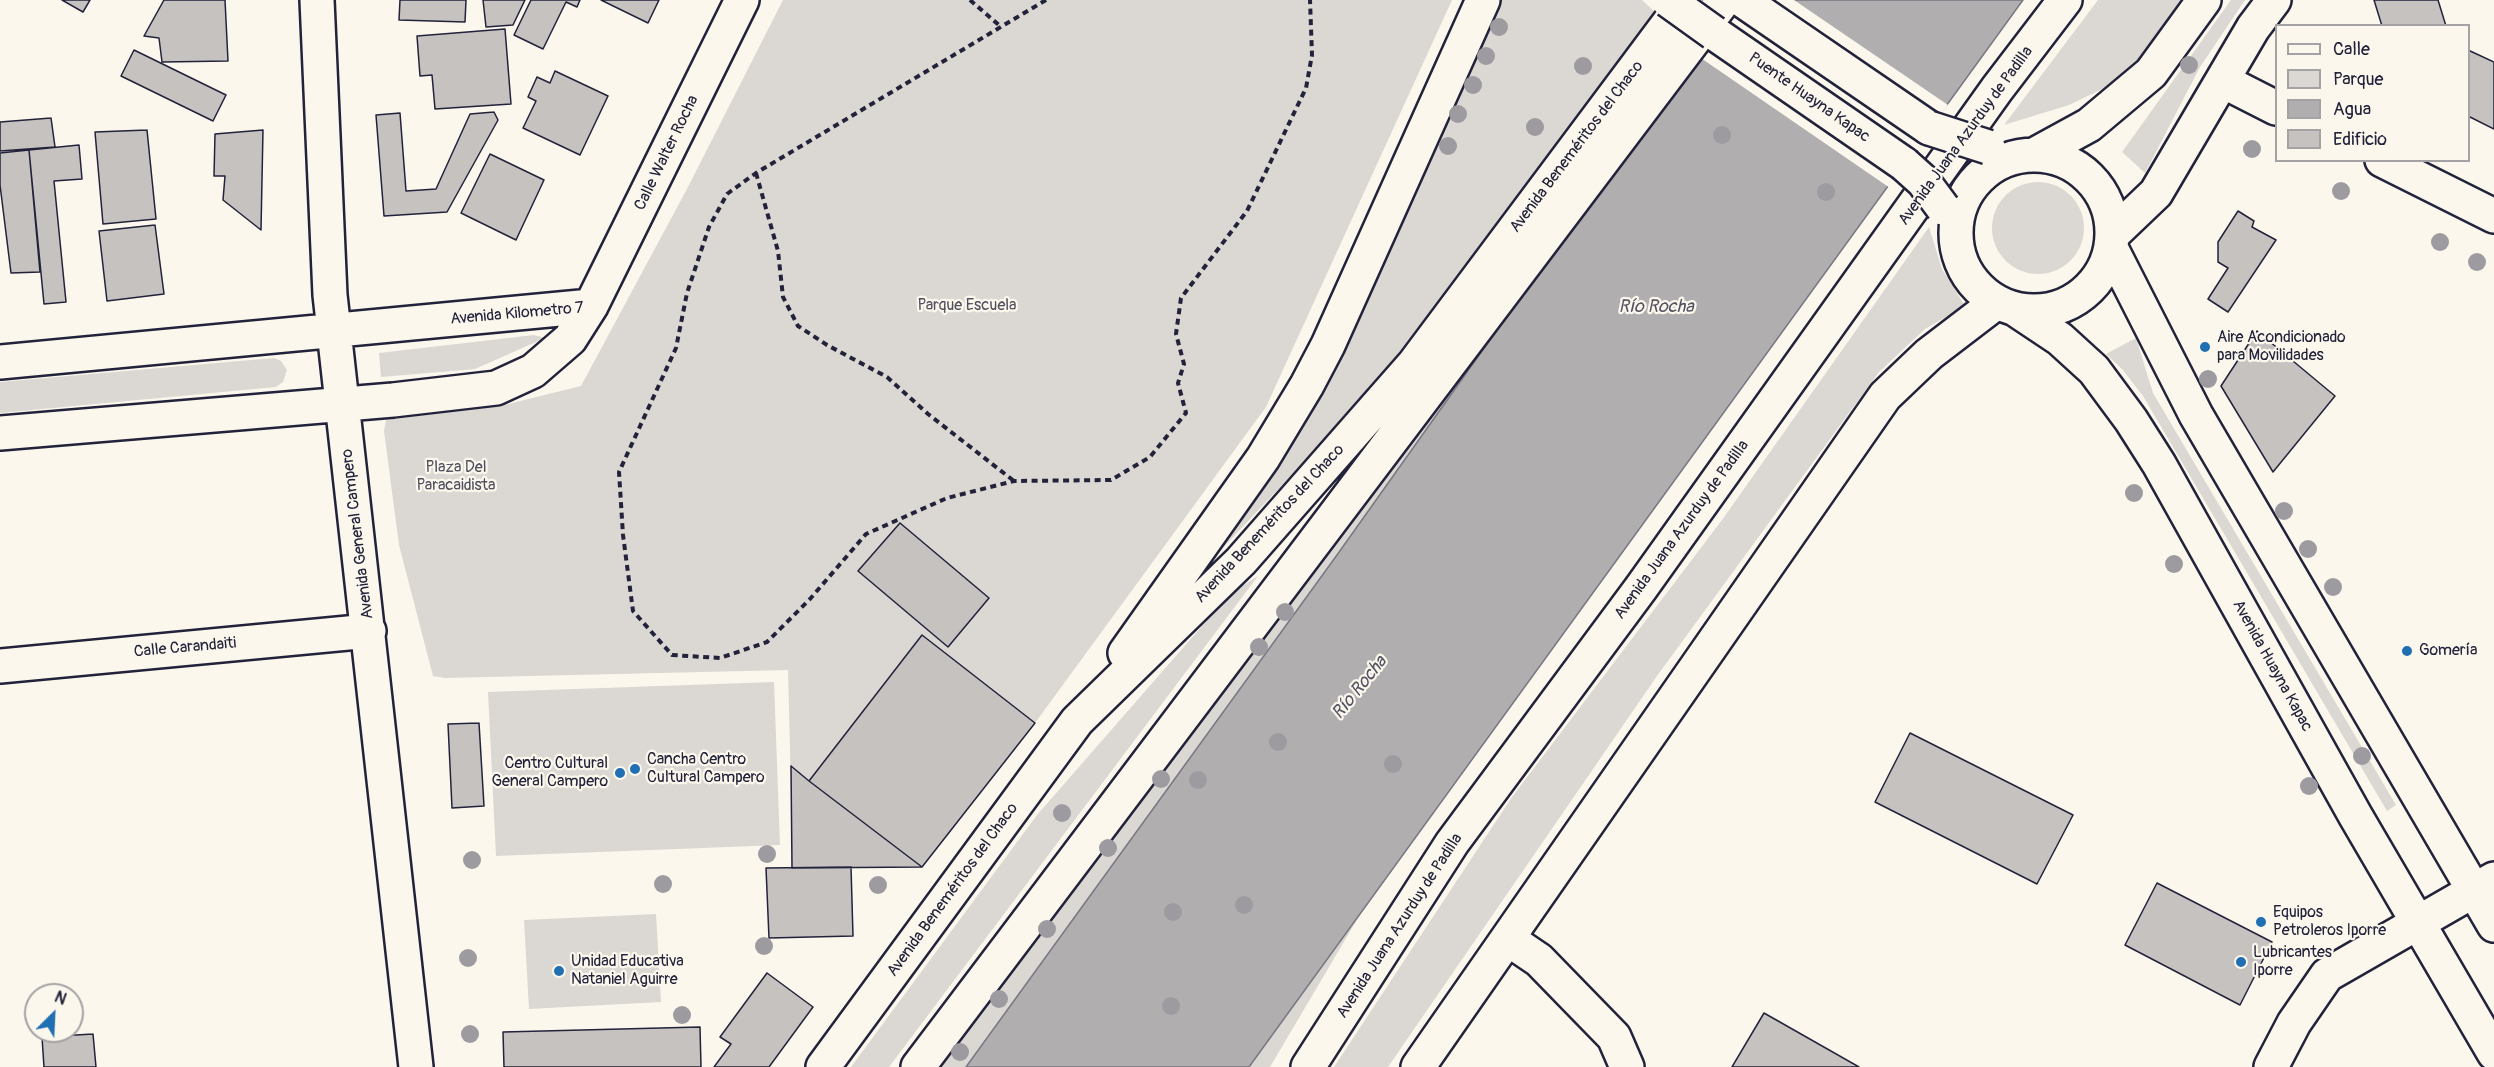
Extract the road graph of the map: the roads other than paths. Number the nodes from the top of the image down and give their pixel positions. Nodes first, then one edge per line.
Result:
1 (317, 0) edge
2 (742, 0) edge
3 (1483, 0) edge
4 (1668, 0) edge
5 (1686, 0) edge
6 (1724, 0) edge
7 (1742, 0) edge
8 (2065, 0) edge
9 (2204, 0) edge
10 (2274, 0) edge
11 (2223, 81) junction
12 (2275, 107) edge
13 (2029, 154) junction
14 (2386, 162) edge
15 (2494, 216) edge
16 (2112, 241) junction
17 (1956, 247) junction
18 (591, 306) junction
19 (2006, 306) junction
20 (333, 331) junction
21 (0, 362) edge
22 (342, 404) junction
23 (0, 433) edge
24 (369, 631) junction
25 (0, 666) edge
26 (1077, 721) junction
27 (2484, 885) edge
28 (2419, 924) junction
29 (2494, 925) edge
30 (1508, 939) junction
31 (2494, 1053) edge
32 (416, 1067) edge
33 (823, 1067) edge
34 (918, 1067) edge
35 (1308, 1067) edge
36 (1418, 1067) edge
37 (1627, 1067) edge
38 (2271, 1067) edge

1 - 20 main road, Avenida General Campero
2 - 18 main road, Calle Walter Rocha
3 - 26 main road
4 - 17 main road, Puente Huayna Kapac, bridge
5 - 26 main road, Avenida Beneméritos del Chaco
6 - 34 main road, Avenida Beneméritos del Chaco
7 - 13 main road, bridge
8 - 35 main road, Avenida Juana Azurduy de Padilla
9 - 13 main road
10 - 11 main road
11 - 12 main road
11 - 16 main road
13 - 16 main road
13 - 17 main road
14 - 15 main road
16 - 19 main road
16 - 27 main road
17 - 19 main road
18 - 20 main road, Avenida Kilometro 7
18 - 22 main road, Avenida Kilometro 7
19 - 28 main road, Avenida Huayna Kapac
19 - 30 main road
20 - 21 main road, Avenida Kilometro 7
20 - 22 main road, Avenida General Campero
22 - 23 main road, Avenida Kilometro 7
22 - 24 main road, Avenida General Campero
24 - 25 main road, Calle Carandaiti
24 - 32 main road, Avenida General Campero
26 - 33 main road, Avenida Beneméritos del Chaco
27 - 28 main road
27 - 29 main road
28 - 31 main road, Avenida Huayna Kapac
28 - 38 main road
30 - 36 main road
30 - 37 main road

